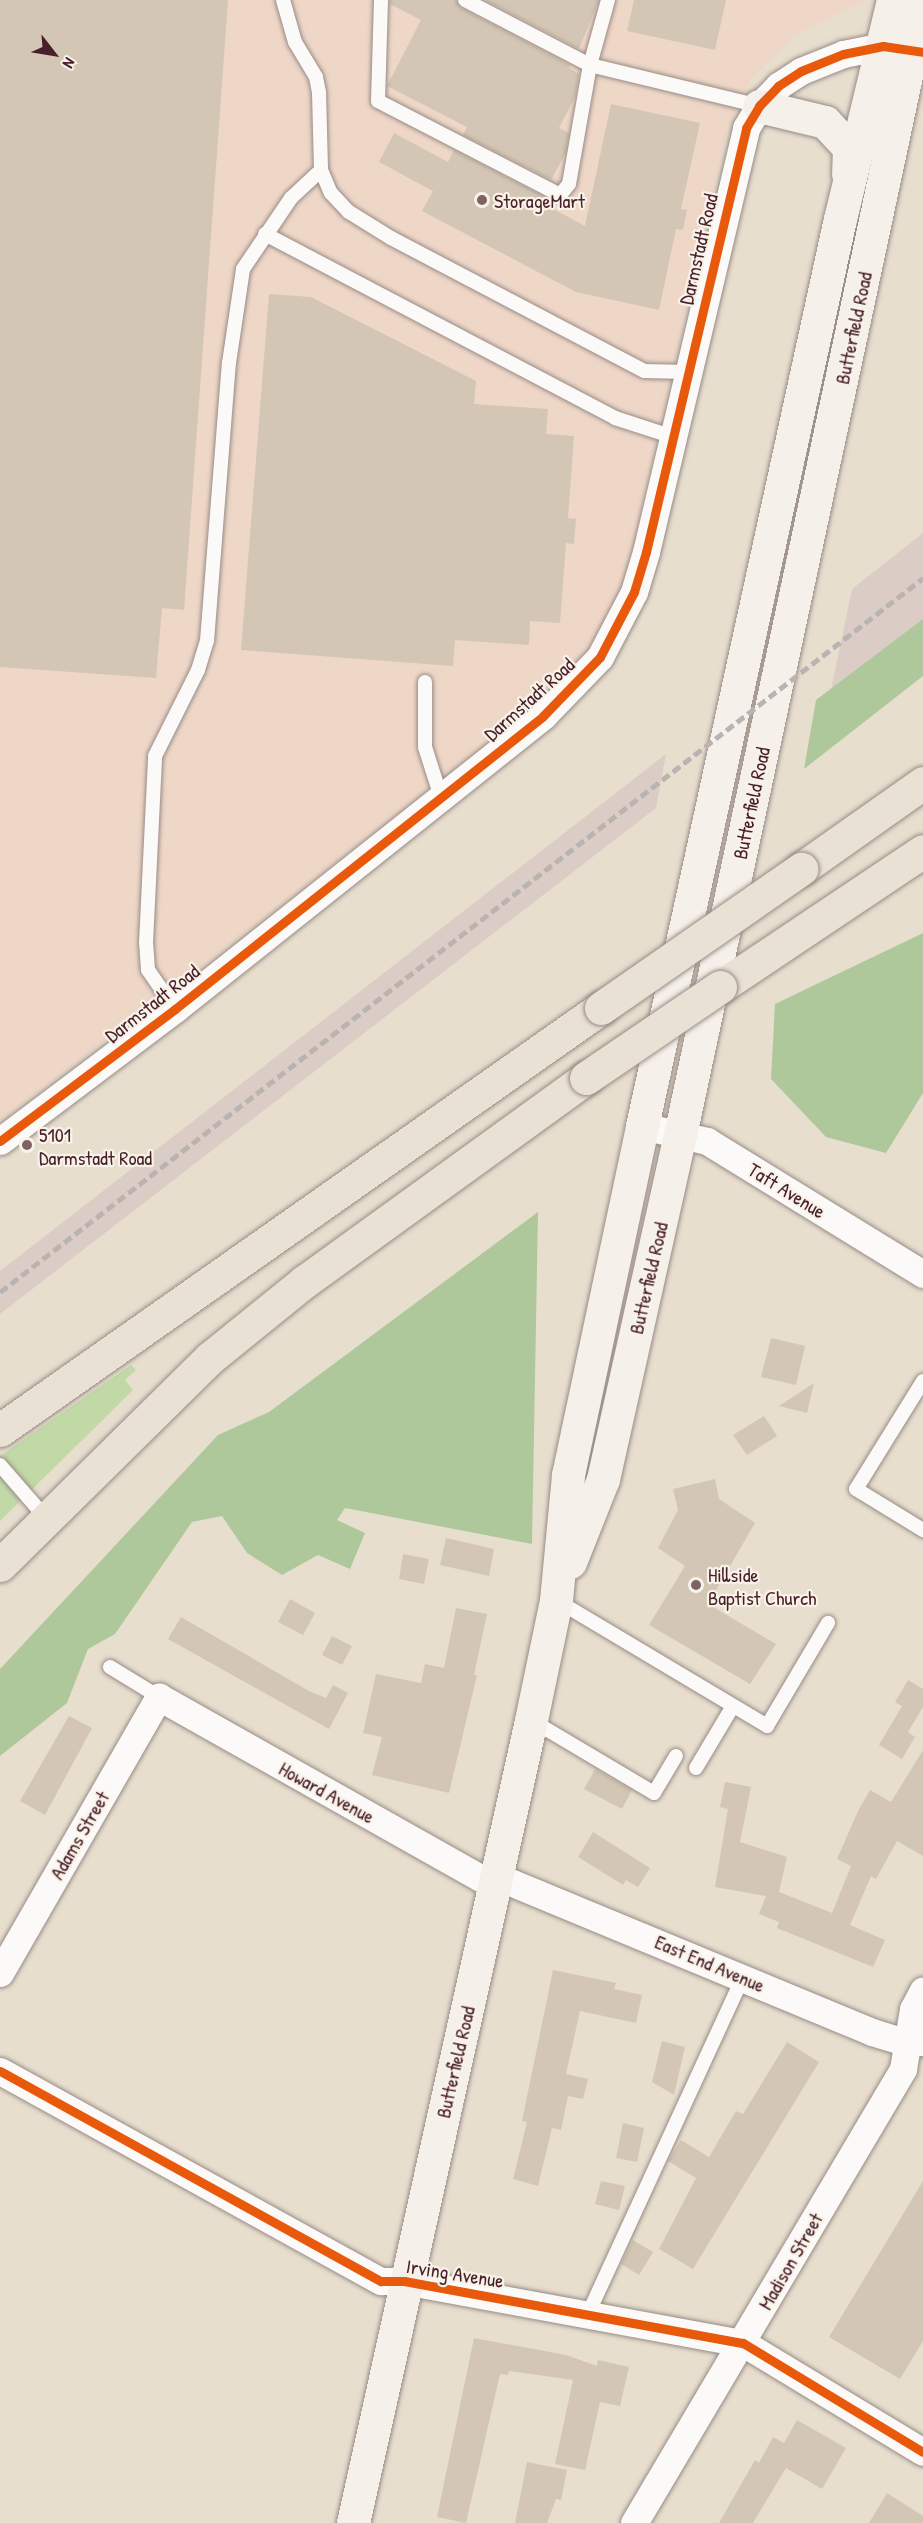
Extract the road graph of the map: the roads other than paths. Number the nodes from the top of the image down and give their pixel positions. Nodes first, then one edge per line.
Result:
1 (283, 0) edge
2 (381, 0) edge
3 (465, 0) edge
4 (608, 0) edge
5 (893, 0) edge
6 (922, 0) edge
7 (906, 49) edge
8 (590, 65) junction
9 (759, 106) junction
10 (321, 170) junction
11 (848, 185) junction
12 (265, 234) junction
13 (688, 372) junction
14 (673, 437) junction
15 (425, 682) dead end
16 (923, 783) edge
17 (441, 797) junction
18 (923, 851) edge
19 (175, 1009) junction
20 (642, 1126) junction
21 (680, 1135) junction
22 (0, 1141) edge
23 (923, 1274) edge
24 (923, 1381) edge
25 (0, 1430) edge
26 (0, 1465) edge
27 (45, 1517) junction
28 (923, 1530) edge
29 (0, 1564) edge
30 (556, 1600) junction
31 (828, 1623) dead end
32 (110, 1667) dead end
33 (159, 1697) junction
34 (733, 1706) junction
35 (531, 1720) junction
36 (676, 1756) dead end
37 (696, 1768) dead end
38 (497, 1882) junction
39 (0, 1973) edge
40 (743, 1977) junction
41 (923, 1990) edge
42 (915, 2042) edge
43 (0, 2071) edge
44 (404, 2281) junction
45 (588, 2314) junction
46 (743, 2343) junction
47 (923, 2452) edge
48 (353, 2523) edge
49 (634, 2523) edge

1 - 10 lane
2 - 8 lane
3 - 8 lane
4 - 8 lane
5 - 7 main road, Butterfield Road
6 - 7 main road, Butterfield Road
7 - 9 street, Darmstadt Road
7 - 11 main road, Butterfield Road
7 - 21 main road, Butterfield Road
8 - 9 lane
9 - 11 main road
9 - 13 street, Darmstadt Road
10 - 12 lane
10 - 13 lane
11 - 20 main road, Butterfield Road
12 - 14 lane
12 - 19 lane
13 - 14 street, Darmstadt Road
14 - 17 street, Darmstadt Road
15 - 17 lane
16 - 25 highway, bridge
17 - 19 street, Darmstadt Road
18 - 27 highway, bridge
19 - 22 street, Darmstadt Road
20 - 21 street, Taft Avenue
20 - 30 main road, Butterfield Road
21 - 23 street, Taft Avenue
21 - 30 main road, Butterfield Road
24 - 28 lane
26 - 27 lane
27 - 29 highway
30 - 34 lane
30 - 35 main road, Butterfield Road
31 - 34 lane
32 - 33 lane
33 - 38 street, Howard Avenue
33 - 39 street, Adams Street
34 - 37 lane
35 - 36 lane
35 - 38 main road, Butterfield Road
38 - 40 street, East End Avenue
38 - 44 main road, Butterfield Road
40 - 42 street, East End Avenue
40 - 45 lane
41 - 42 street, Madison Street
42 - 46 street, Madison Street
43 - 44 street, Irving Avenue
44 - 45 street, Irving Avenue
44 - 48 main road, Butterfield Road
45 - 46 street, Irving Avenue
46 - 47 street, Irving Avenue
46 - 49 street, Madison Street

